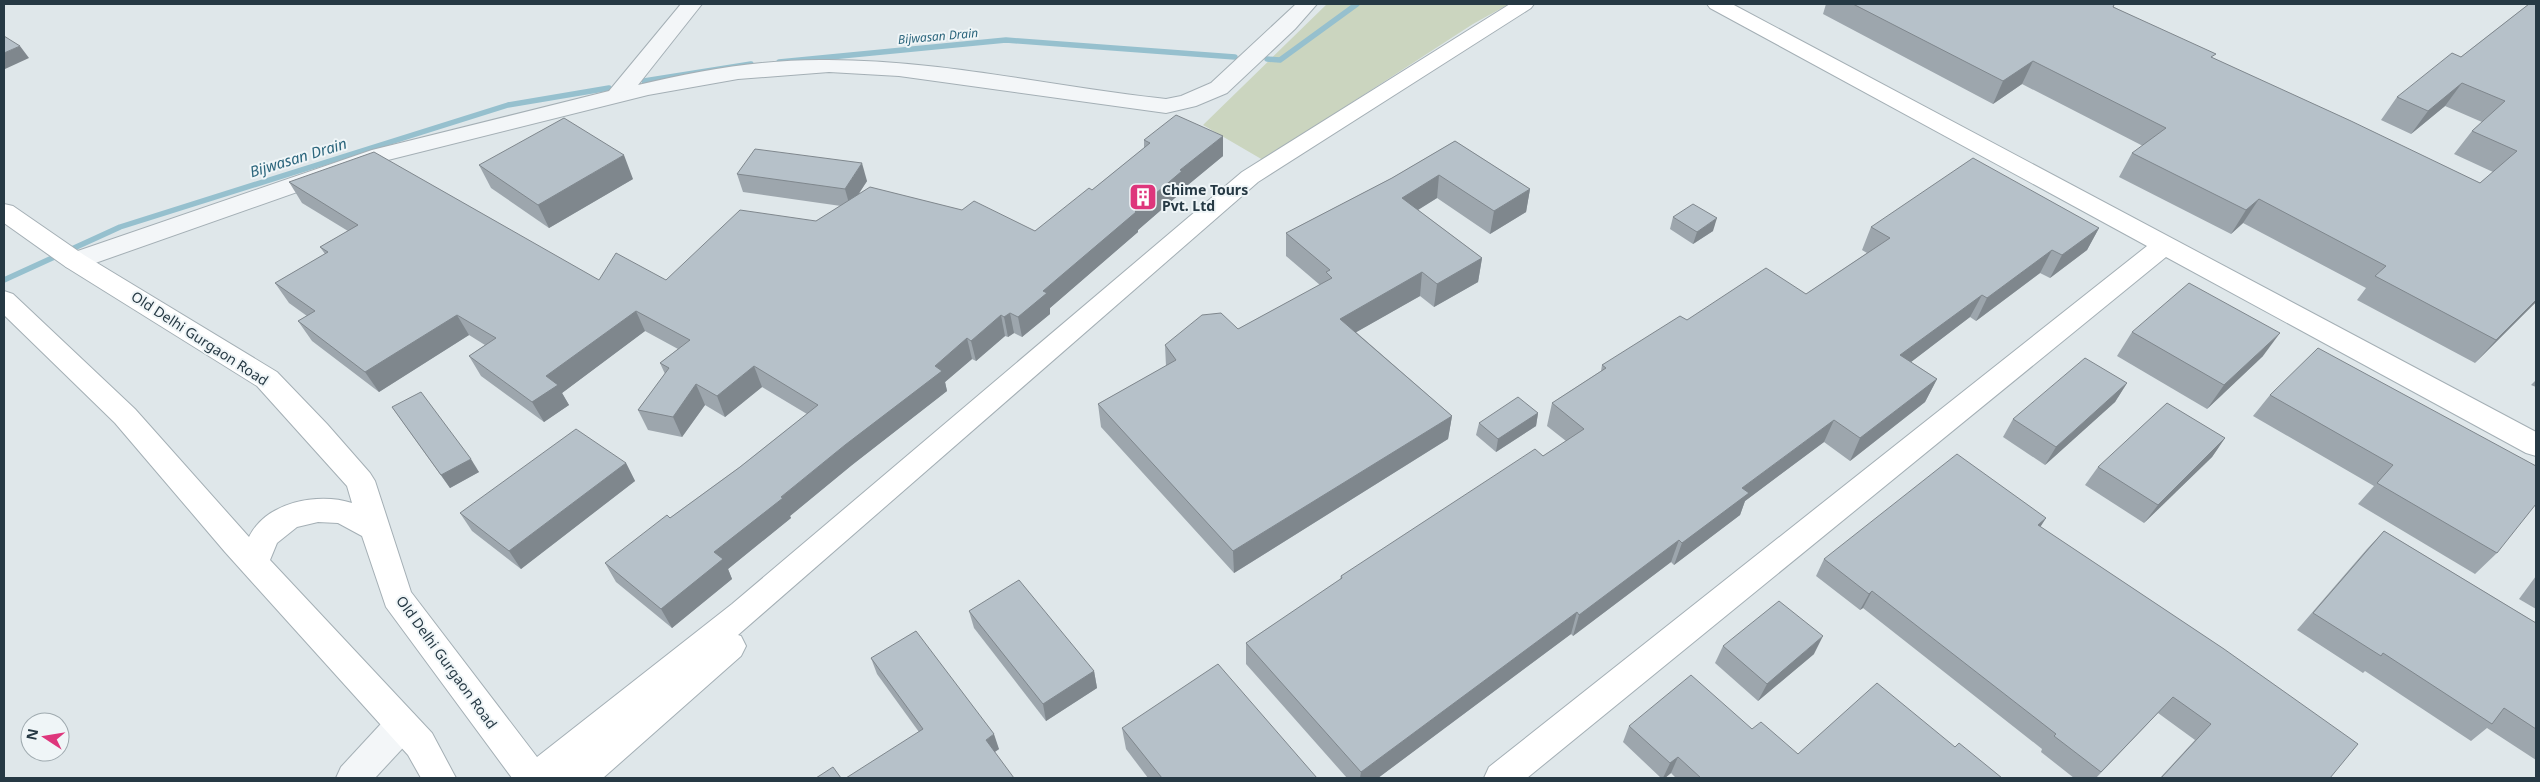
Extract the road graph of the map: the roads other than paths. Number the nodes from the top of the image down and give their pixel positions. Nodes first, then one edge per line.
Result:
1 (692, 4) edge
2 (1307, 4) edge
3 (1524, 4) edge
4 (1546, 4) edge
5 (1717, 4) edge
6 (617, 96) junction
7 (4, 212) edge
8 (2165, 245) junction
9 (66, 255) junction
10 (4, 300) edge
11 (2536, 445) edge
12 (376, 529) junction
13 (254, 563) junction
14 (402, 725) junction
15 (353, 778) edge
16 (440, 778) edge
17 (532, 778) edge
18 (537, 778) edge
19 (578, 778) edge
20 (1501, 778) edge

1 - 6 street
2 - 6 street
3 - 18 street
4 - 19 street
5 - 8 street
6 - 9 street
7 - 9 street, Old Delhi Gurgaon Road
8 - 11 street
8 - 20 street
9 - 12 street, Old Delhi Gurgaon Road
10 - 13 street
12 - 13 street
12 - 17 street, Old Delhi Gurgaon Road
13 - 14 street
14 - 15 street
14 - 16 street

